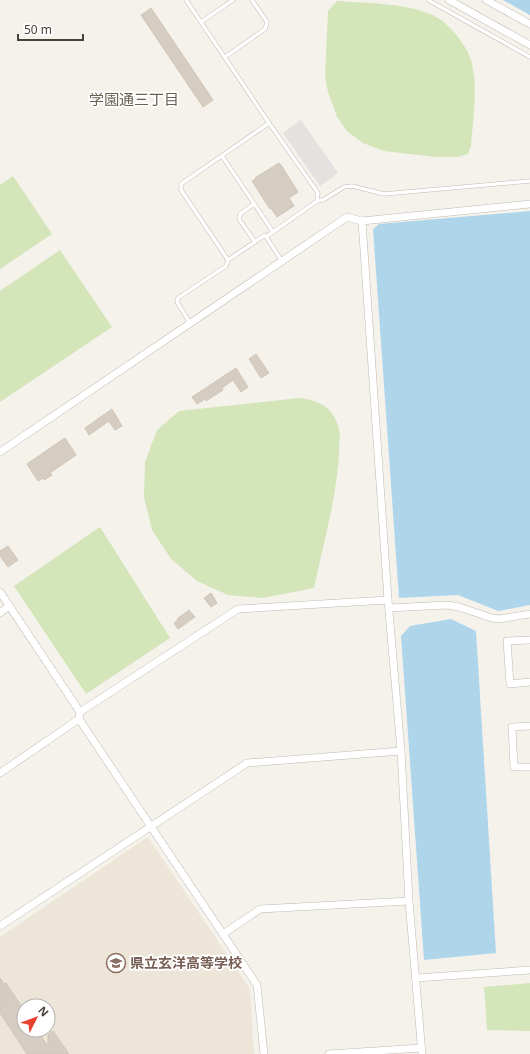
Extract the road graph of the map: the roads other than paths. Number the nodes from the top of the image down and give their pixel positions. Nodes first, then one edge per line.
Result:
1 (186, 0) edge
2 (233, 0) edge
3 (252, 0) edge
4 (428, 0) edge
5 (449, 0) edge
6 (486, 0) edge
7 (201, 22) junction
8 (530, 24) edge
9 (530, 45) edge
10 (225, 57) junction
11 (530, 57) edge
12 (270, 123) junction
13 (222, 156) junction
14 (530, 181) edge
15 (317, 201) junction
16 (254, 204) junction
17 (530, 204) edge
18 (362, 221) junction
19 (273, 232) junction
20 (266, 237) junction
21 (255, 242) junction
22 (228, 260) junction
23 (282, 261) junction
24 (190, 323) junction
25 (0, 452) edge
26 (0, 592) edge
27 (388, 600) junction
28 (9, 606) junction
29 (389, 608) junction
30 (0, 613) edge
31 (530, 614) edge
32 (530, 640) edge
33 (530, 682) edge
34 (80, 716) junction
35 (530, 726) edge
36 (401, 751) junction
37 (530, 766) edge
38 (0, 773) edge
39 (150, 826) junction
40 (408, 902) junction
41 (0, 926) edge
42 (223, 934) junction
43 (530, 970) edge
44 (416, 978) junction
45 (422, 1051) edge
46 (264, 1054) edge
47 (329, 1054) edge

1 - 7 lane
2 - 7 lane
3 - 10 lane
4 - 11 lane
5 - 9 street
6 - 8 street
7 - 10 lane
10 - 12 lane
12 - 13 lane
12 - 15 lane
13 - 16 lane
13 - 22 lane
14 - 15 lane
15 - 19 lane
16 - 19 lane
16 - 21 lane
17 - 18 street
18 - 23 street
18 - 27 street
19 - 20 lane
20 - 21 lane
20 - 23 lane
21 - 22 lane
22 - 24 lane
23 - 24 street
24 - 25 street
26 - 28 street
27 - 29 street
27 - 34 street
28 - 30 street
28 - 34 street
29 - 31 street
29 - 36 street
32 - 33 street
34 - 38 street
34 - 39 street
35 - 37 street
36 - 39 street
36 - 40 street
39 - 41 street
39 - 42 street
40 - 42 street
40 - 44 street
42 - 46 street
43 - 44 street
44 - 45 street
45 - 47 street

